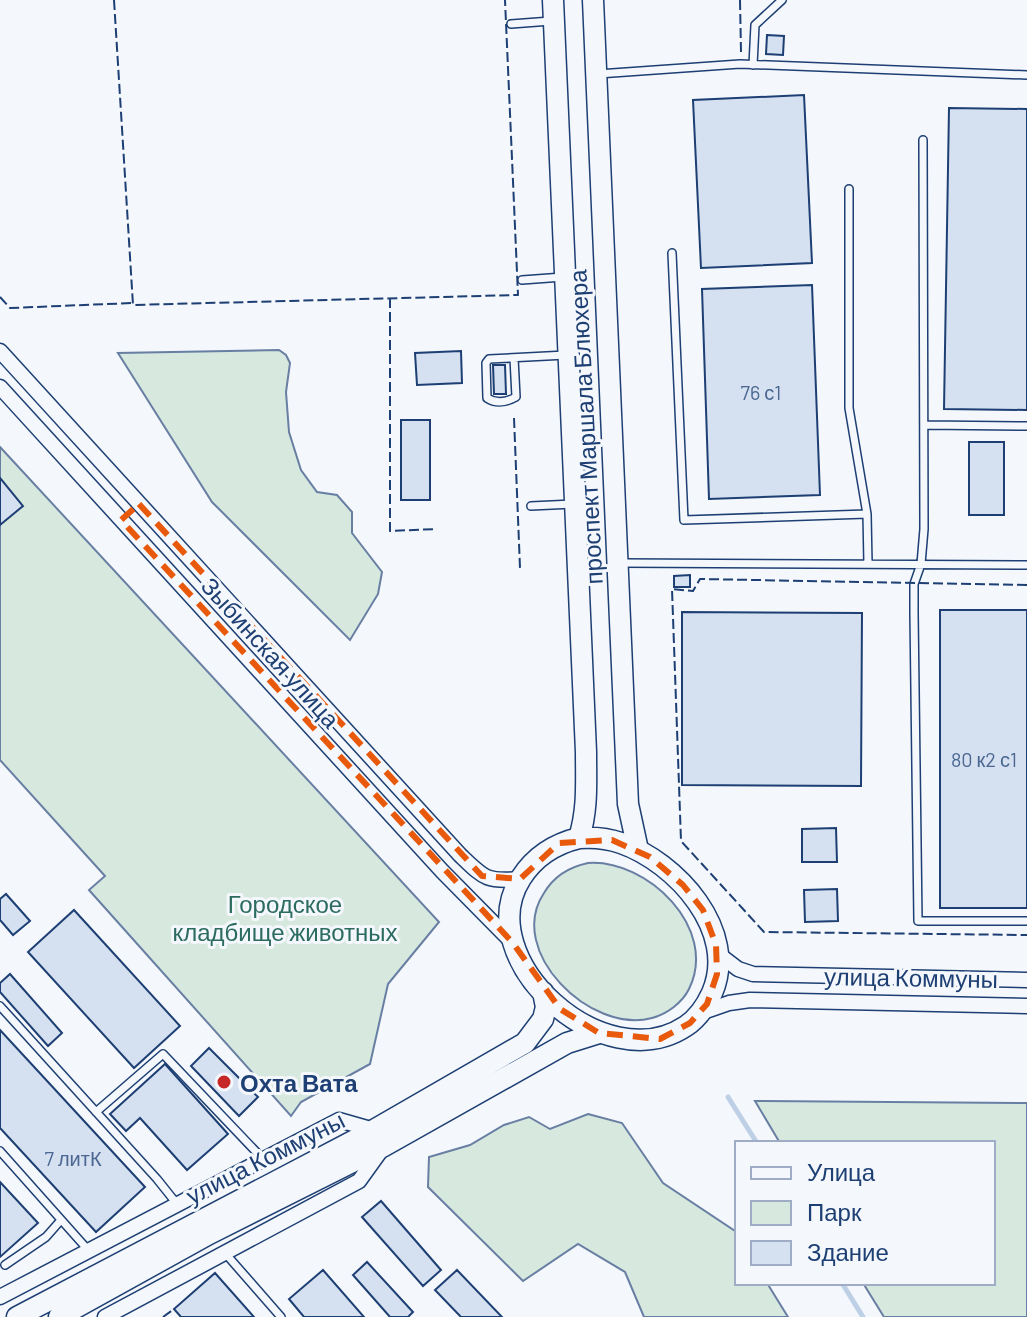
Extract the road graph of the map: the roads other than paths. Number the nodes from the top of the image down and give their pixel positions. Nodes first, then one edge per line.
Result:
1 (553, 0) edge
2 (593, 0) edge
3 (782, 0) edge
4 (553, 21) junction
5 (511, 24) dead end
6 (753, 65) junction
7 (596, 74) junction
8 (1027, 75) edge
9 (923, 140) dead end
10 (849, 189) dead end
11 (672, 253) dead end
12 (565, 277) junction
13 (522, 280) dead end
14 (0, 351) edge
15 (568, 354) junction
16 (514, 358) junction
17 (0, 387) edge
18 (925, 425) junction
19 (1027, 426) edge
20 (576, 503) junction
21 (139, 504) junction
22 (531, 506) dead end
23 (867, 514) junction
24 (121, 520) junction
25 (617, 563) junction
26 (868, 564) junction
27 (921, 564) junction
28 (1027, 565) edge
29 (579, 838) junction
30 (638, 850) junction
31 (520, 879) junction
32 (1027, 921) edge
33 (513, 943) junction
34 (717, 953) junction
35 (1027, 980) edge
36 (543, 992) junction
37 (0, 1006) edge
38 (1027, 1006) edge
39 (700, 1014) junction
40 (599, 1033) junction
41 (96, 1112) junction
42 (379, 1138) junction
43 (0, 1151) edge
44 (263, 1159) junction
45 (177, 1204) junction
46 (61, 1220) junction
47 (90, 1251) junction
48 (225, 1253) junction
49 (5, 1265) dead end
50 (0, 1297) edge
51 (17, 1317) edge
52 (59, 1317) edge
53 (105, 1317) edge
54 (281, 1317) edge

1 - 4 street, проспект Маршала Блюхера
2 - 7 street, проспект Маршала Блюхера
3 - 6 lane
4 - 5 lane
4 - 12 street, проспект Маршала Блюхера
6 - 7 lane
6 - 8 lane
7 - 25 street, проспект Маршала Блюхера
9 - 18 lane
10 - 23 lane
11 - 23 lane
12 - 13 lane
12 - 15 street, проспект Маршала Блюхера
14 - 21 street, Зыбинская улица
15 - 16 lane
15 - 20 street, проспект Маршала Блюхера
16 - 16 lane
17 - 24 street, Зыбинская улица
18 - 19 lane
18 - 27 lane
20 - 22 lane
20 - 29 street, проспект Маршала Блюхера
21 - 24 street
21 - 31 street, Зыбинская улица
23 - 26 lane
24 - 33 street, Зыбинская улица
25 - 26 lane
25 - 30 street, проспект Маршала Блюхера
26 - 27 lane
27 - 28 lane
27 - 32 lane
29 - 30 street
29 - 31 street
30 - 34 street
31 - 33 street
33 - 36 street
34 - 35 street, улица Коммуны
34 - 39 street
36 - 40 street
36 - 42 street, улица Коммуны
37 - 41 lane
38 - 39 street, улица Коммуны
39 - 40 street
40 - 42 street, улица Коммуны
41 - 44 lane
41 - 45 lane
42 - 44 street
42 - 48 street
42 - 51 street, улица Коммуны
42 - 52 street, улица Коммуны
43 - 46 lane
44 - 45 street
45 - 47 street
46 - 47 lane
46 - 49 lane
47 - 50 street
48 - 53 street
48 - 54 lane

